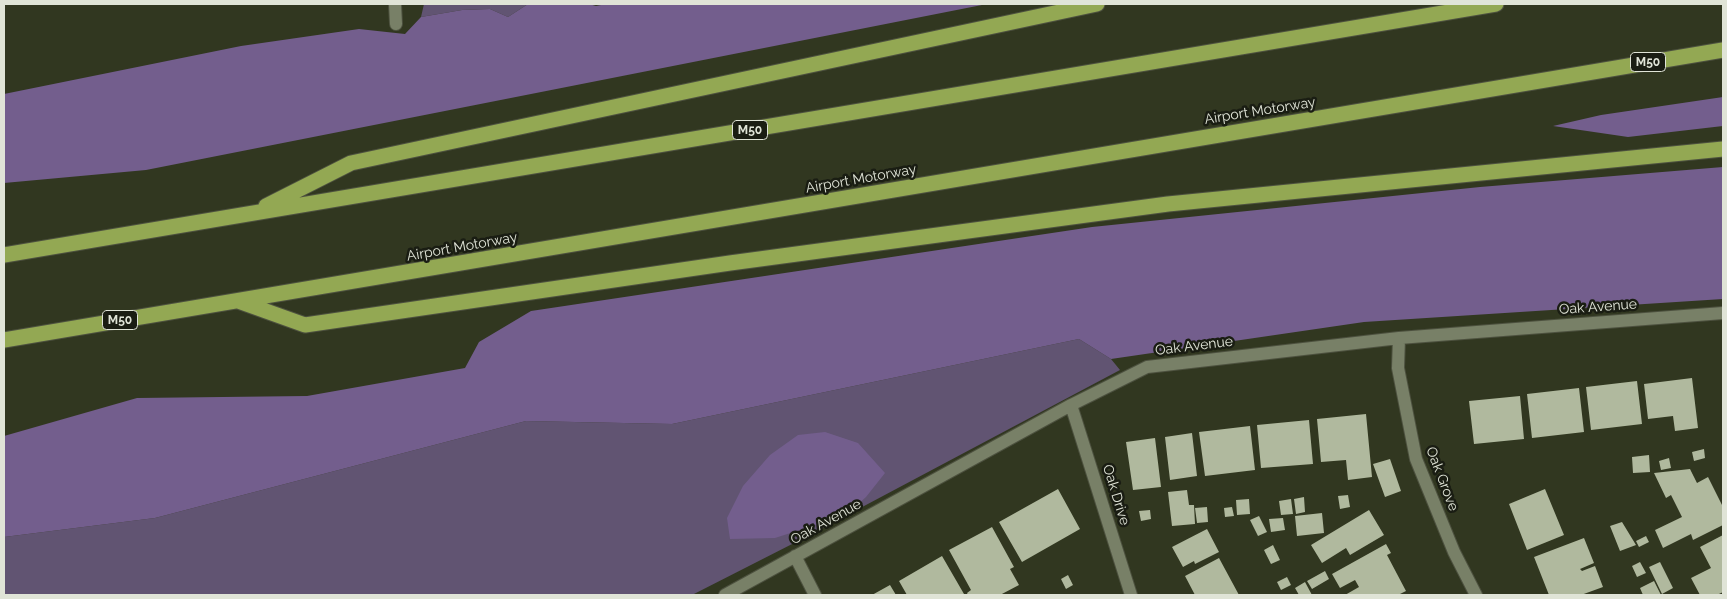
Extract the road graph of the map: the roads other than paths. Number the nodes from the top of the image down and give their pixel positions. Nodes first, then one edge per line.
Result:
1 (395, 4) edge
2 (1097, 4) edge
3 (1496, 4) edge
4 (396, 24) dead end
5 (1723, 50) edge
6 (1723, 149) edge
7 (251, 213) junction
8 (4, 256) edge
9 (235, 300) junction
10 (1723, 313) edge
11 (1399, 338) junction
12 (4, 340) edge
13 (1070, 405) junction
14 (795, 556) junction
15 (725, 595) edge
16 (815, 595) edge
17 (1131, 595) edge
18 (1476, 595) edge

1 - 4 street
2 - 7 highway
3 - 7 highway, M50
5 - 9 highway, Airport Motorway / M50
6 - 9 highway
7 - 8 highway, M50
9 - 12 highway, Airport Motorway / M50
10 - 11 street, Oak Avenue
11 - 13 street, Oak Avenue
11 - 18 street, Oak Grove
13 - 14 street, Oak Avenue
13 - 17 street, Oak Drive
14 - 15 street, Oak Avenue
14 - 16 street

